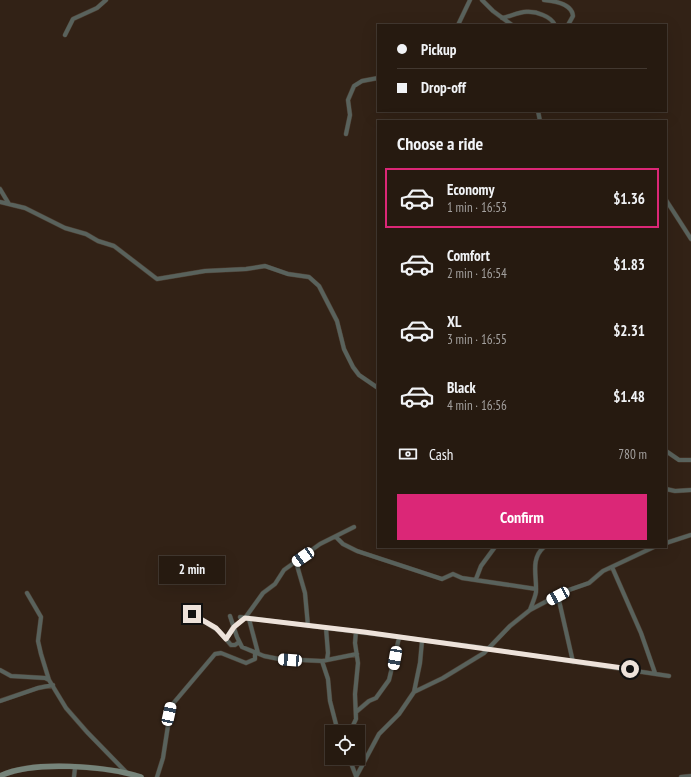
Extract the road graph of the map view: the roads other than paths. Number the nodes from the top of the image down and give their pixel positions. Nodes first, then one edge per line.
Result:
1 (106, 0) edge
2 (470, 0) edge
3 (482, 0) edge
4 (544, 0) edge
5 (502, 18) junction
6 (458, 24) edge
7 (511, 24) edge
8 (553, 24) edge
9 (569, 24) edge
10 (65, 35) dead end
11 (377, 78) edge
12 (346, 134) dead end
13 (0, 189) edge
14 (0, 202) edge
15 (667, 202) edge
16 (9, 204) junction
17 (691, 239) edge
18 (377, 387) edge
19 (667, 452) edge
20 (691, 460) edge
21 (667, 489) edge
22 (691, 490) edge
23 (354, 527) dead end
24 (691, 535) edge
25 (336, 537) junction
26 (667, 542) edge
27 (494, 548) edge
28 (540, 548) edge
29 (543, 548) edge
30 (652, 548) edge
31 (538, 553) junction
32 (296, 562) junction
33 (612, 567) junction
34 (476, 579) junction
35 (536, 589) junction
36 (27, 593) dead end
37 (558, 596) junction
38 (186, 610) dead end
39 (530, 610) junction
40 (230, 616) dead end
41 (240, 617) dead end
42 (247, 618) junction
43 (308, 626) junction
44 (234, 627) junction
45 (326, 628) junction
46 (356, 631) junction
47 (399, 638) junction
48 (226, 639) junction
49 (422, 641) junction
50 (239, 642) junction
51 (487, 649) junction
52 (256, 652) junction
53 (357, 654) junction
54 (325, 661) junction
55 (572, 662) junction
56 (0, 670) edge
57 (654, 673) junction
58 (669, 676) dead end
59 (49, 680) junction
60 (53, 685) junction
61 (414, 692) junction
62 (0, 701) edge
63 (356, 712) junction
64 (336, 725) edge
65 (353, 725) edge
66 (352, 765) edge
67 (75, 768) junction
68 (126, 772) junction
69 (4, 776) edge
70 (691, 776) edge
71 (74, 777) edge
72 (141, 777) edge
73 (157, 777) edge
74 (356, 777) edge
75 (681, 777) edge

1 - 10 street
2 - 6 street
3 - 5 street
4 - 9 street
5 - 7 street
5 - 8 street
11 - 12 street
13 - 16 street
14 - 16 street
15 - 17 street
16 - 18 street
19 - 20 street
21 - 22 street
23 - 25 street
24 - 26 street
25 - 32 street
25 - 34 street
27 - 34 street
28 - 31 street
29 - 31 street
30 - 33 street
31 - 35 street
32 - 42 street
32 - 43 street
33 - 37 street
33 - 57 street
34 - 35 street
35 - 39 street
36 - 59 street
37 - 39 street
37 - 55 street
38 - 48 street
39 - 51 street
40 - 44 street
41 - 42 street
42 - 43 street
42 - 44 street
42 - 52 street
43 - 45 street
44 - 48 street
44 - 50 street
45 - 46 street
45 - 54 street
46 - 47 street
46 - 53 street
47 - 49 street
47 - 63 street
48 - 50 street
49 - 51 street
49 - 61 street
50 - 52 street
51 - 55 street
51 - 61 street
52 - 54 street
52 - 73 street
53 - 54 street
53 - 63 street
54 - 64 street
55 - 57 street
56 - 59 street
57 - 58 street
59 - 60 street
60 - 62 street
60 - 68 street
61 - 74 street
63 - 65 street
66 - 74 street
67 - 68 street
67 - 69 street
67 - 71 street
68 - 72 street
70 - 75 street

